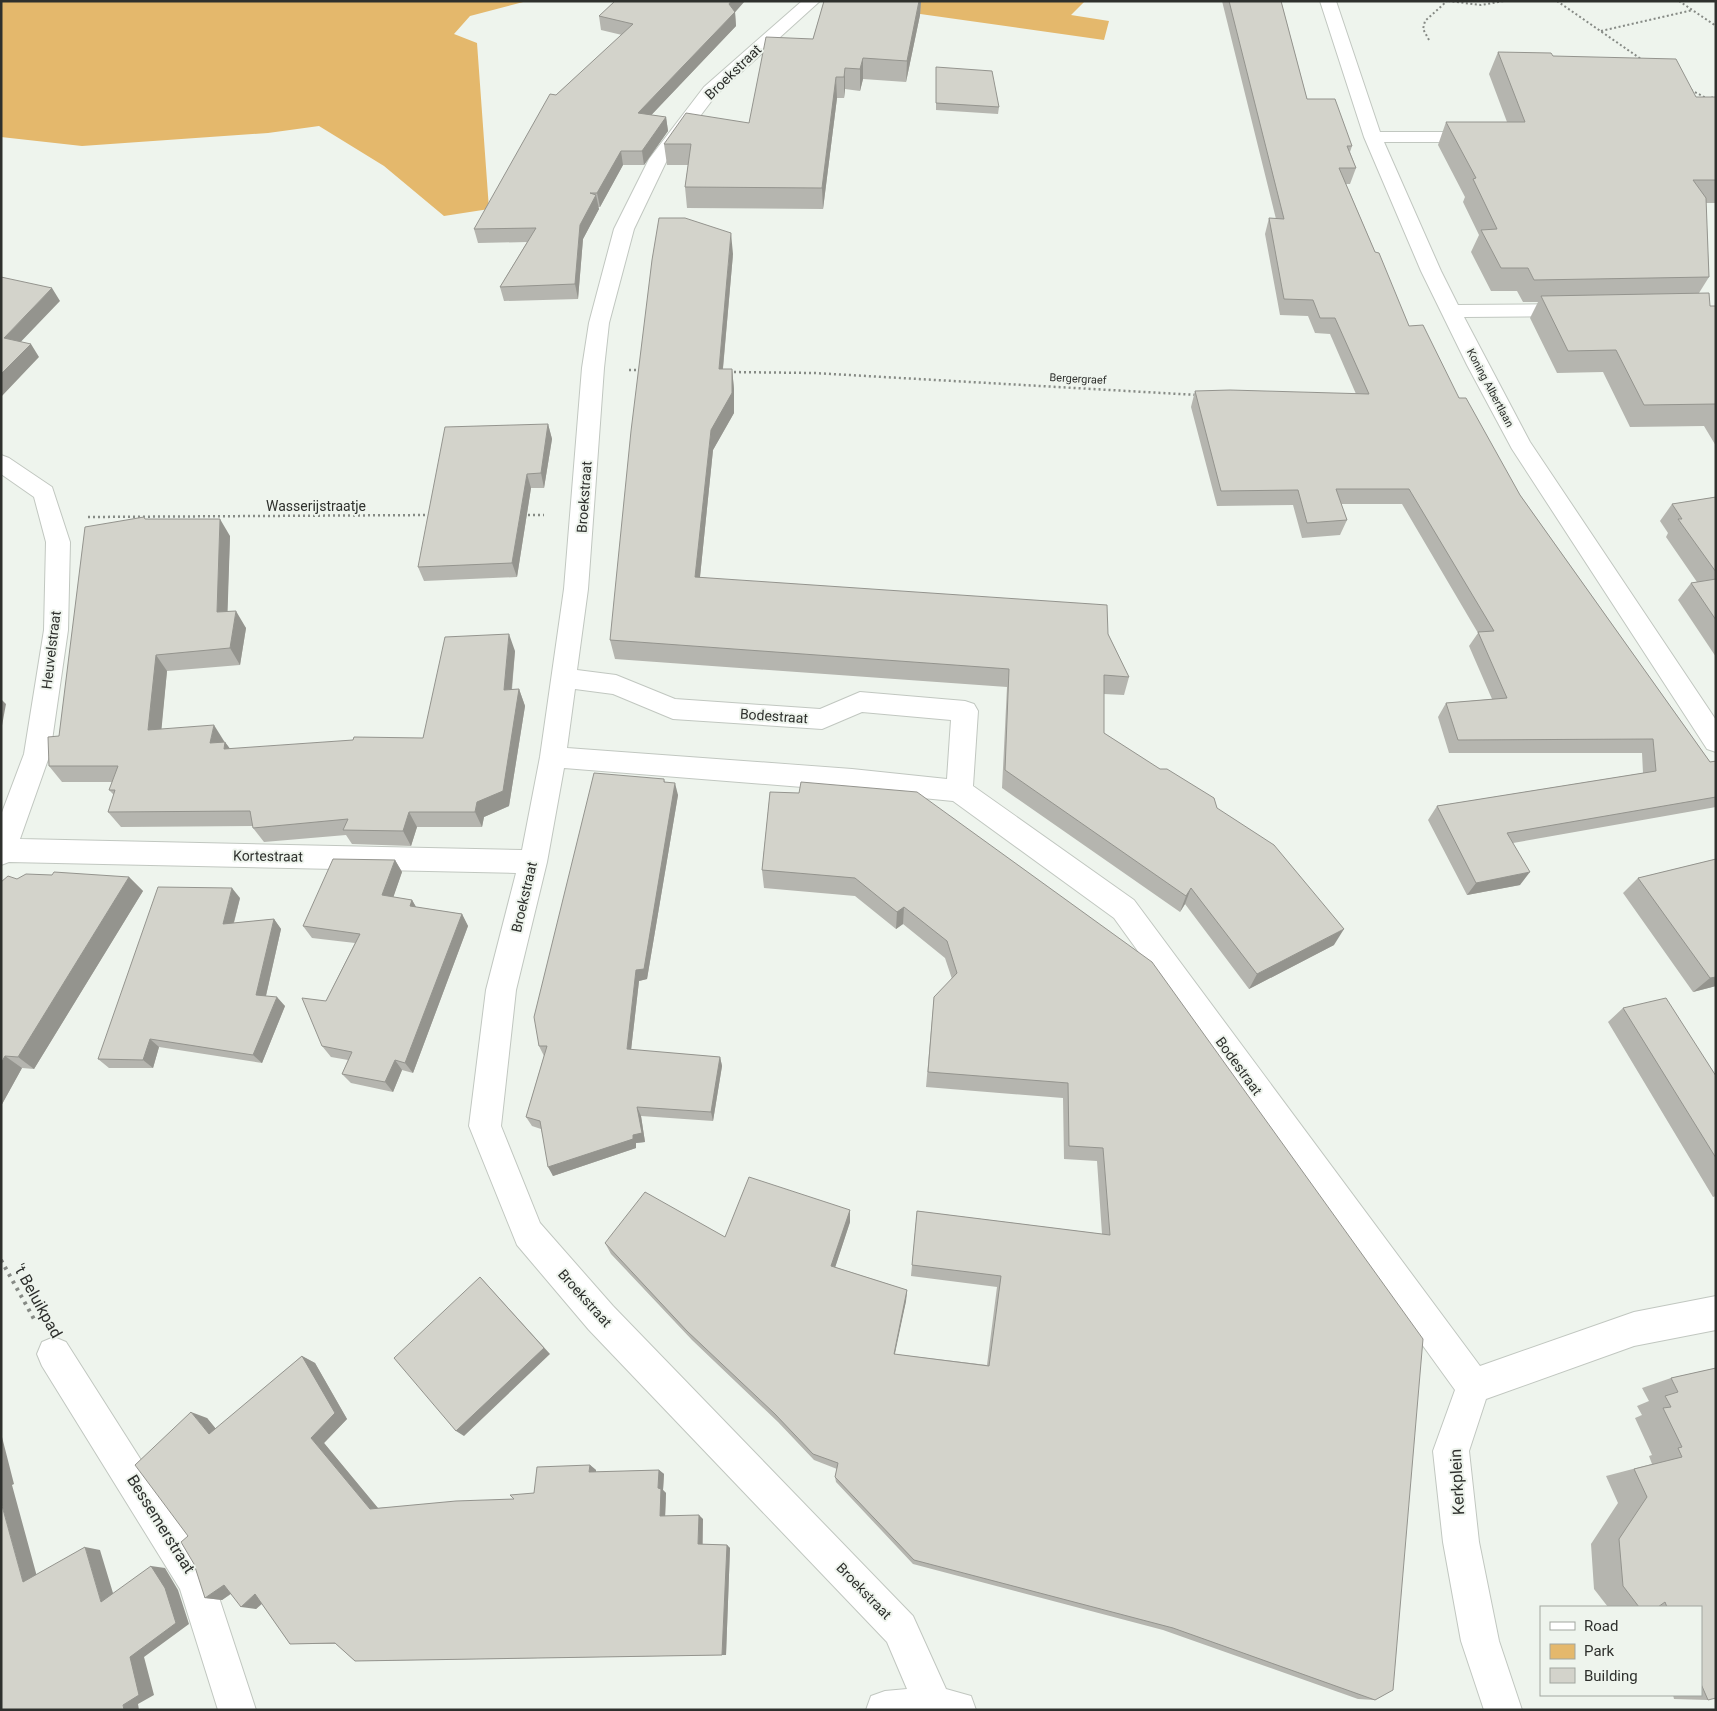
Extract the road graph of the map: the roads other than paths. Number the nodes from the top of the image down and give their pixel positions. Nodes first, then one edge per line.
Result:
1 (812, 1) edge
2 (1328, 1) edge
3 (1373, 137) junction
4 (1470, 137) edge
5 (1590, 310) edge
6 (1451, 311) junction
7 (1, 463) edge
8 (564, 678) junction
9 (1716, 742) edge
10 (553, 757) junction
11 (959, 792) junction
12 (4, 838) edge
13 (533, 862) junction
14 (1716, 1313) edge
15 (54, 1354) road end
16 (1473, 1386) junction
17 (946, 1708) edge
18 (237, 1710) edge
19 (885, 1710) edge
20 (1503, 1710) edge

1 - 8 street, Broekstraat
2 - 3 street, Koning Albertlaan
3 - 4 street
3 - 6 street, Koning Albertlaan
5 - 6 street
6 - 9 street, Koning Albertlaan
7 - 12 street, Heuvelstraat
8 - 10 street, Broekstraat
8 - 11 street, Bodestraat
10 - 11 street, Bodestraat
10 - 13 street, Broekstraat
11 - 16 street, Bodestraat
12 - 13 street, Kortestraat
13 - 17 street, Broekstraat
14 - 16 street
15 - 18 street, Bessemerstraat
16 - 20 street, Kerkplein
17 - 19 street

